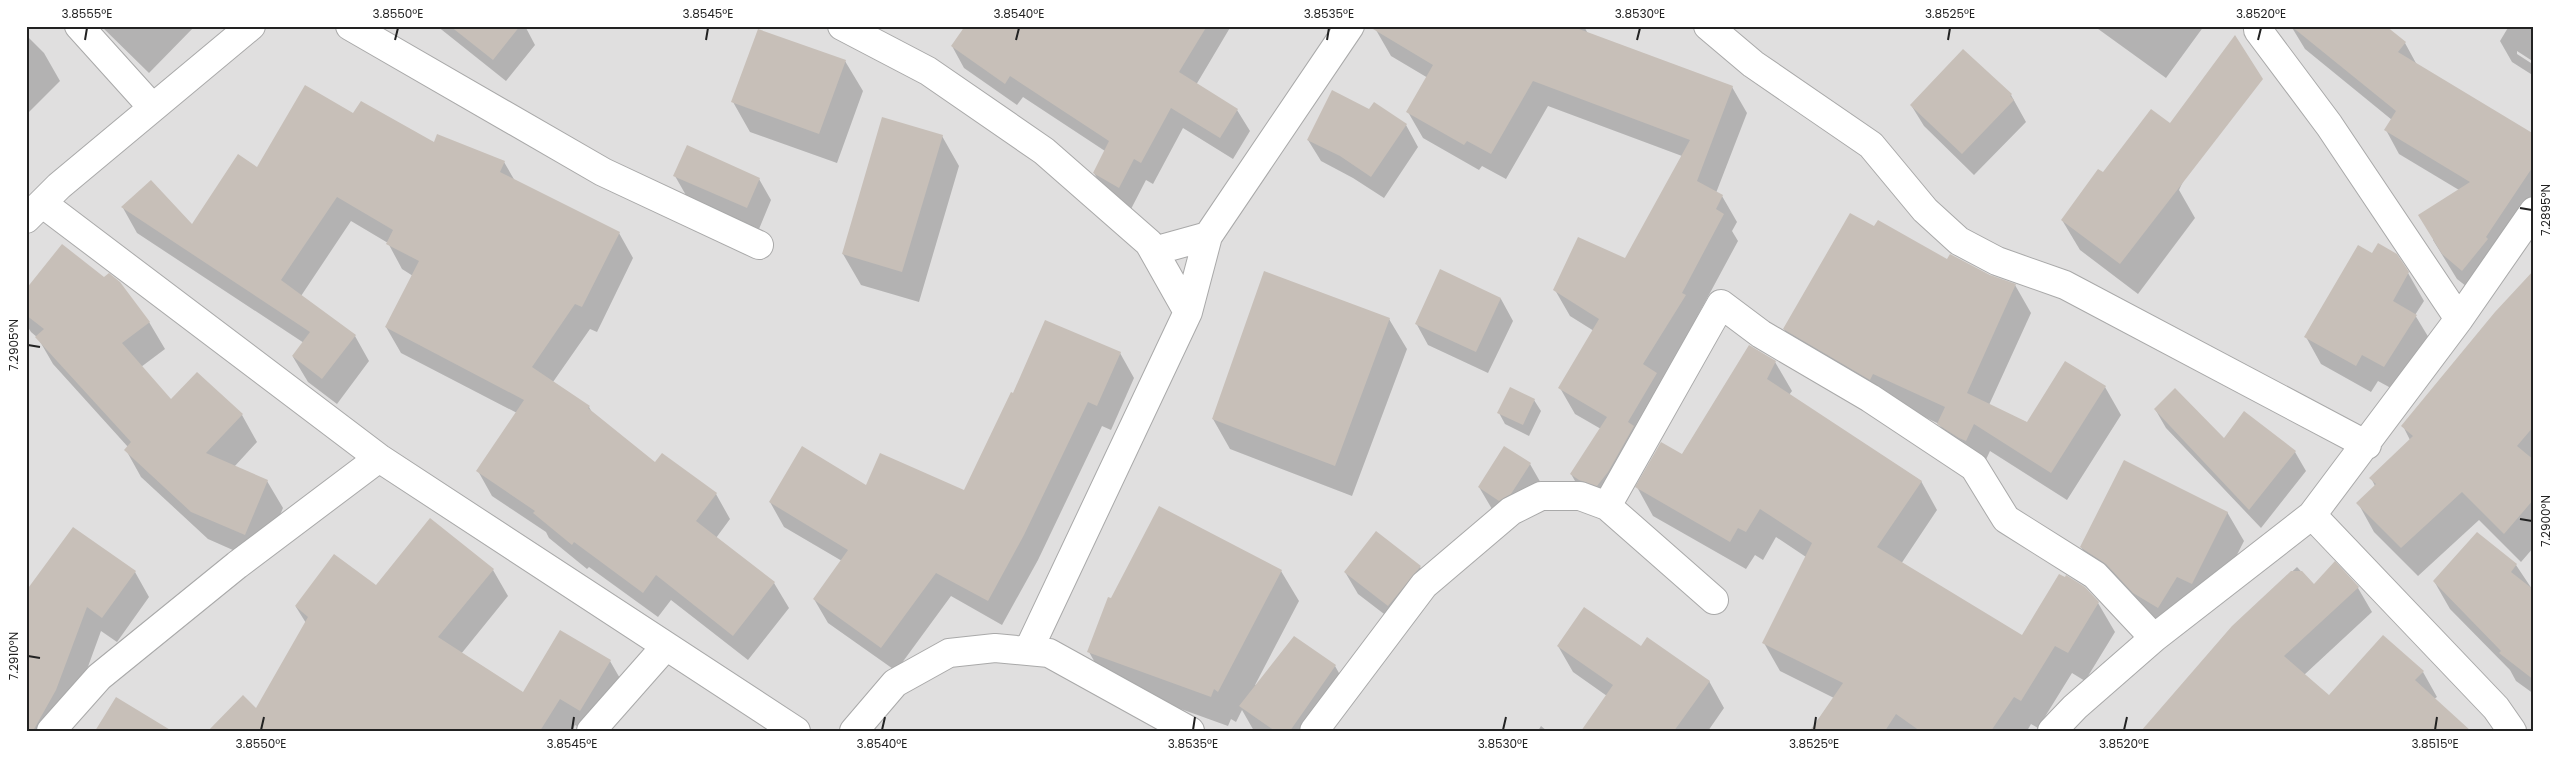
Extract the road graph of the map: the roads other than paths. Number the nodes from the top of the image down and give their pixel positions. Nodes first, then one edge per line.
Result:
1 (79, 26) edge
2 (251, 26) edge
3 (350, 26) edge
4 (842, 26) edge
5 (1350, 26) edge
6 (1708, 26) edge
7 (2258, 26) edge
8 (152, 107) junction
9 (2534, 211) edge
10 (34, 212) edge
11 (1208, 236) junction
12 (759, 245) dead end
13 (1154, 251) junction
14 (1188, 312) junction
15 (2459, 319) junction
16 (2367, 445) junction
17 (379, 458) junction
18 (1607, 506) junction
19 (2312, 516) junction
20 (1714, 600) dead end
21 (2154, 638) junction
22 (666, 646) junction
23 (1028, 651) junction
24 (51, 731) edge
25 (591, 731) edge
26 (796, 731) edge
27 (854, 731) edge
28 (1190, 731) edge
29 (1314, 731) edge
30 (2052, 731) edge
31 (2512, 731) edge

1 - 8 street
2 - 8 street
3 - 12 street
4 - 13 street
5 - 11 street
6 - 16 street
7 - 15 street
8 - 10 street
9 - 15 street
10 - 17 street
11 - 13 street
11 - 14 street
13 - 14 street
14 - 23 street
15 - 16 street
16 - 19 street
17 - 22 street
17 - 24 street
18 - 20 street
18 - 21 street
18 - 29 street
19 - 21 street
19 - 31 street
21 - 30 street
22 - 25 street
22 - 26 street
23 - 27 street
23 - 28 street

